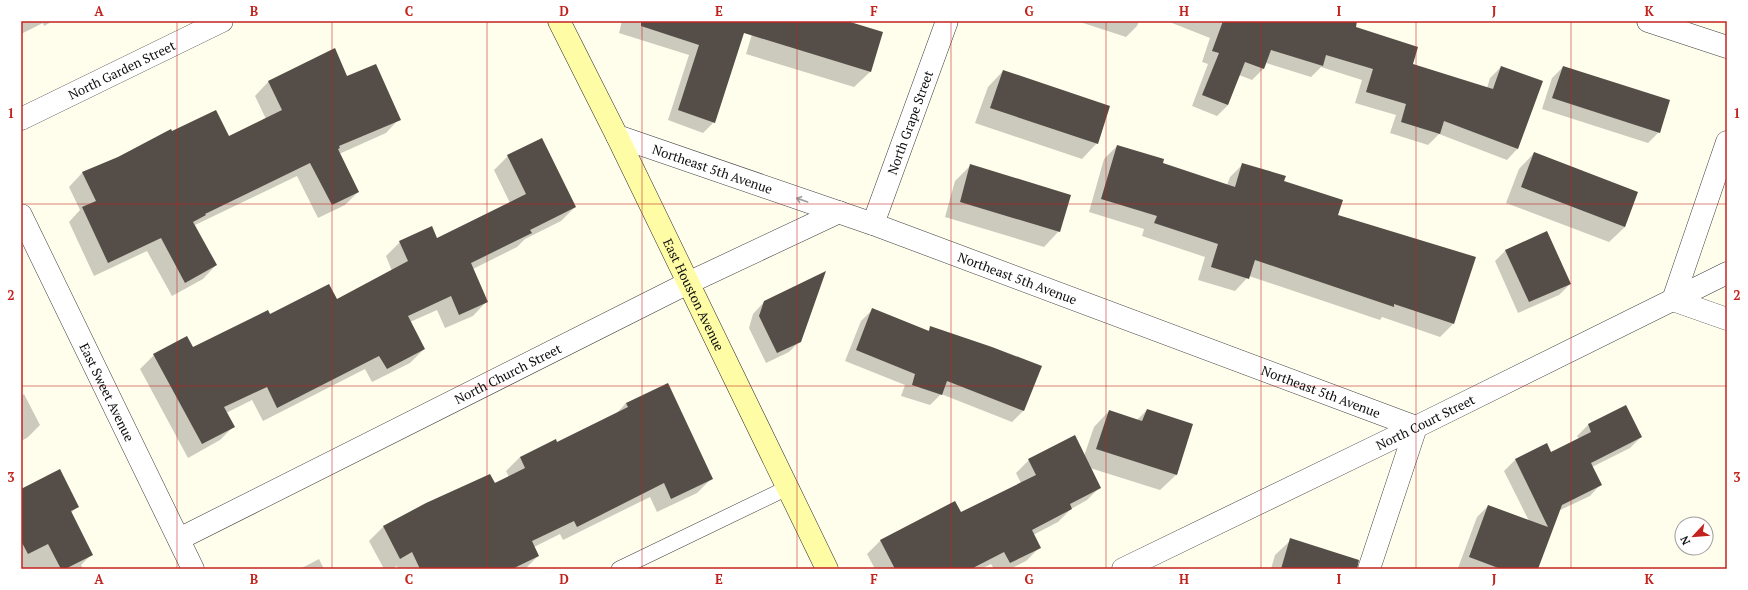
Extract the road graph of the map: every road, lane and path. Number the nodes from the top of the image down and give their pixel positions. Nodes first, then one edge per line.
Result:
1 (222, 21) edge
2 (559, 21) edge
3 (947, 21) edge
4 (1648, 21) edge
5 (1727, 47) edge
6 (21, 119) edge
7 (617, 136) junction
8 (1727, 142) edge
9 (839, 212) junction
10 (21, 215) edge
11 (873, 224) junction
12 (1727, 273) edge
13 (688, 283) junction
14 (1673, 300) junction
15 (1727, 319) edge
16 (1416, 428) junction
17 (787, 488) junction
18 (179, 538) junction
19 (193, 569) edge
20 (619, 569) edge
21 (827, 569) edge
22 (1123, 569) edge
23 (1369, 569) edge

1 - 6 street, North Garden Street
2 - 7 main road, East Houston Avenue
3 - 11 street, North Grape Street
4 - 5 street
9 -> 7 street, Northeast 5th Avenue
7 - 13 main road, East Houston Avenue
8 - 14 street
9 - 11 street, Northeast 5th Avenue
9 - 13 street, North Church Street
10 - 18 street, East Sweet Avenue
11 - 16 street, Northeast 5th Avenue
12 - 14 street, North Court Street
13 - 17 main road, East Houston Avenue
13 - 18 street, North Church Street
14 - 15 street
14 - 16 street, North Court Street
16 - 22 street, North Court Street
16 - 23 street
17 - 20 lane
17 - 21 main road, East Houston Avenue
18 - 19 street, East Sweet Avenue

